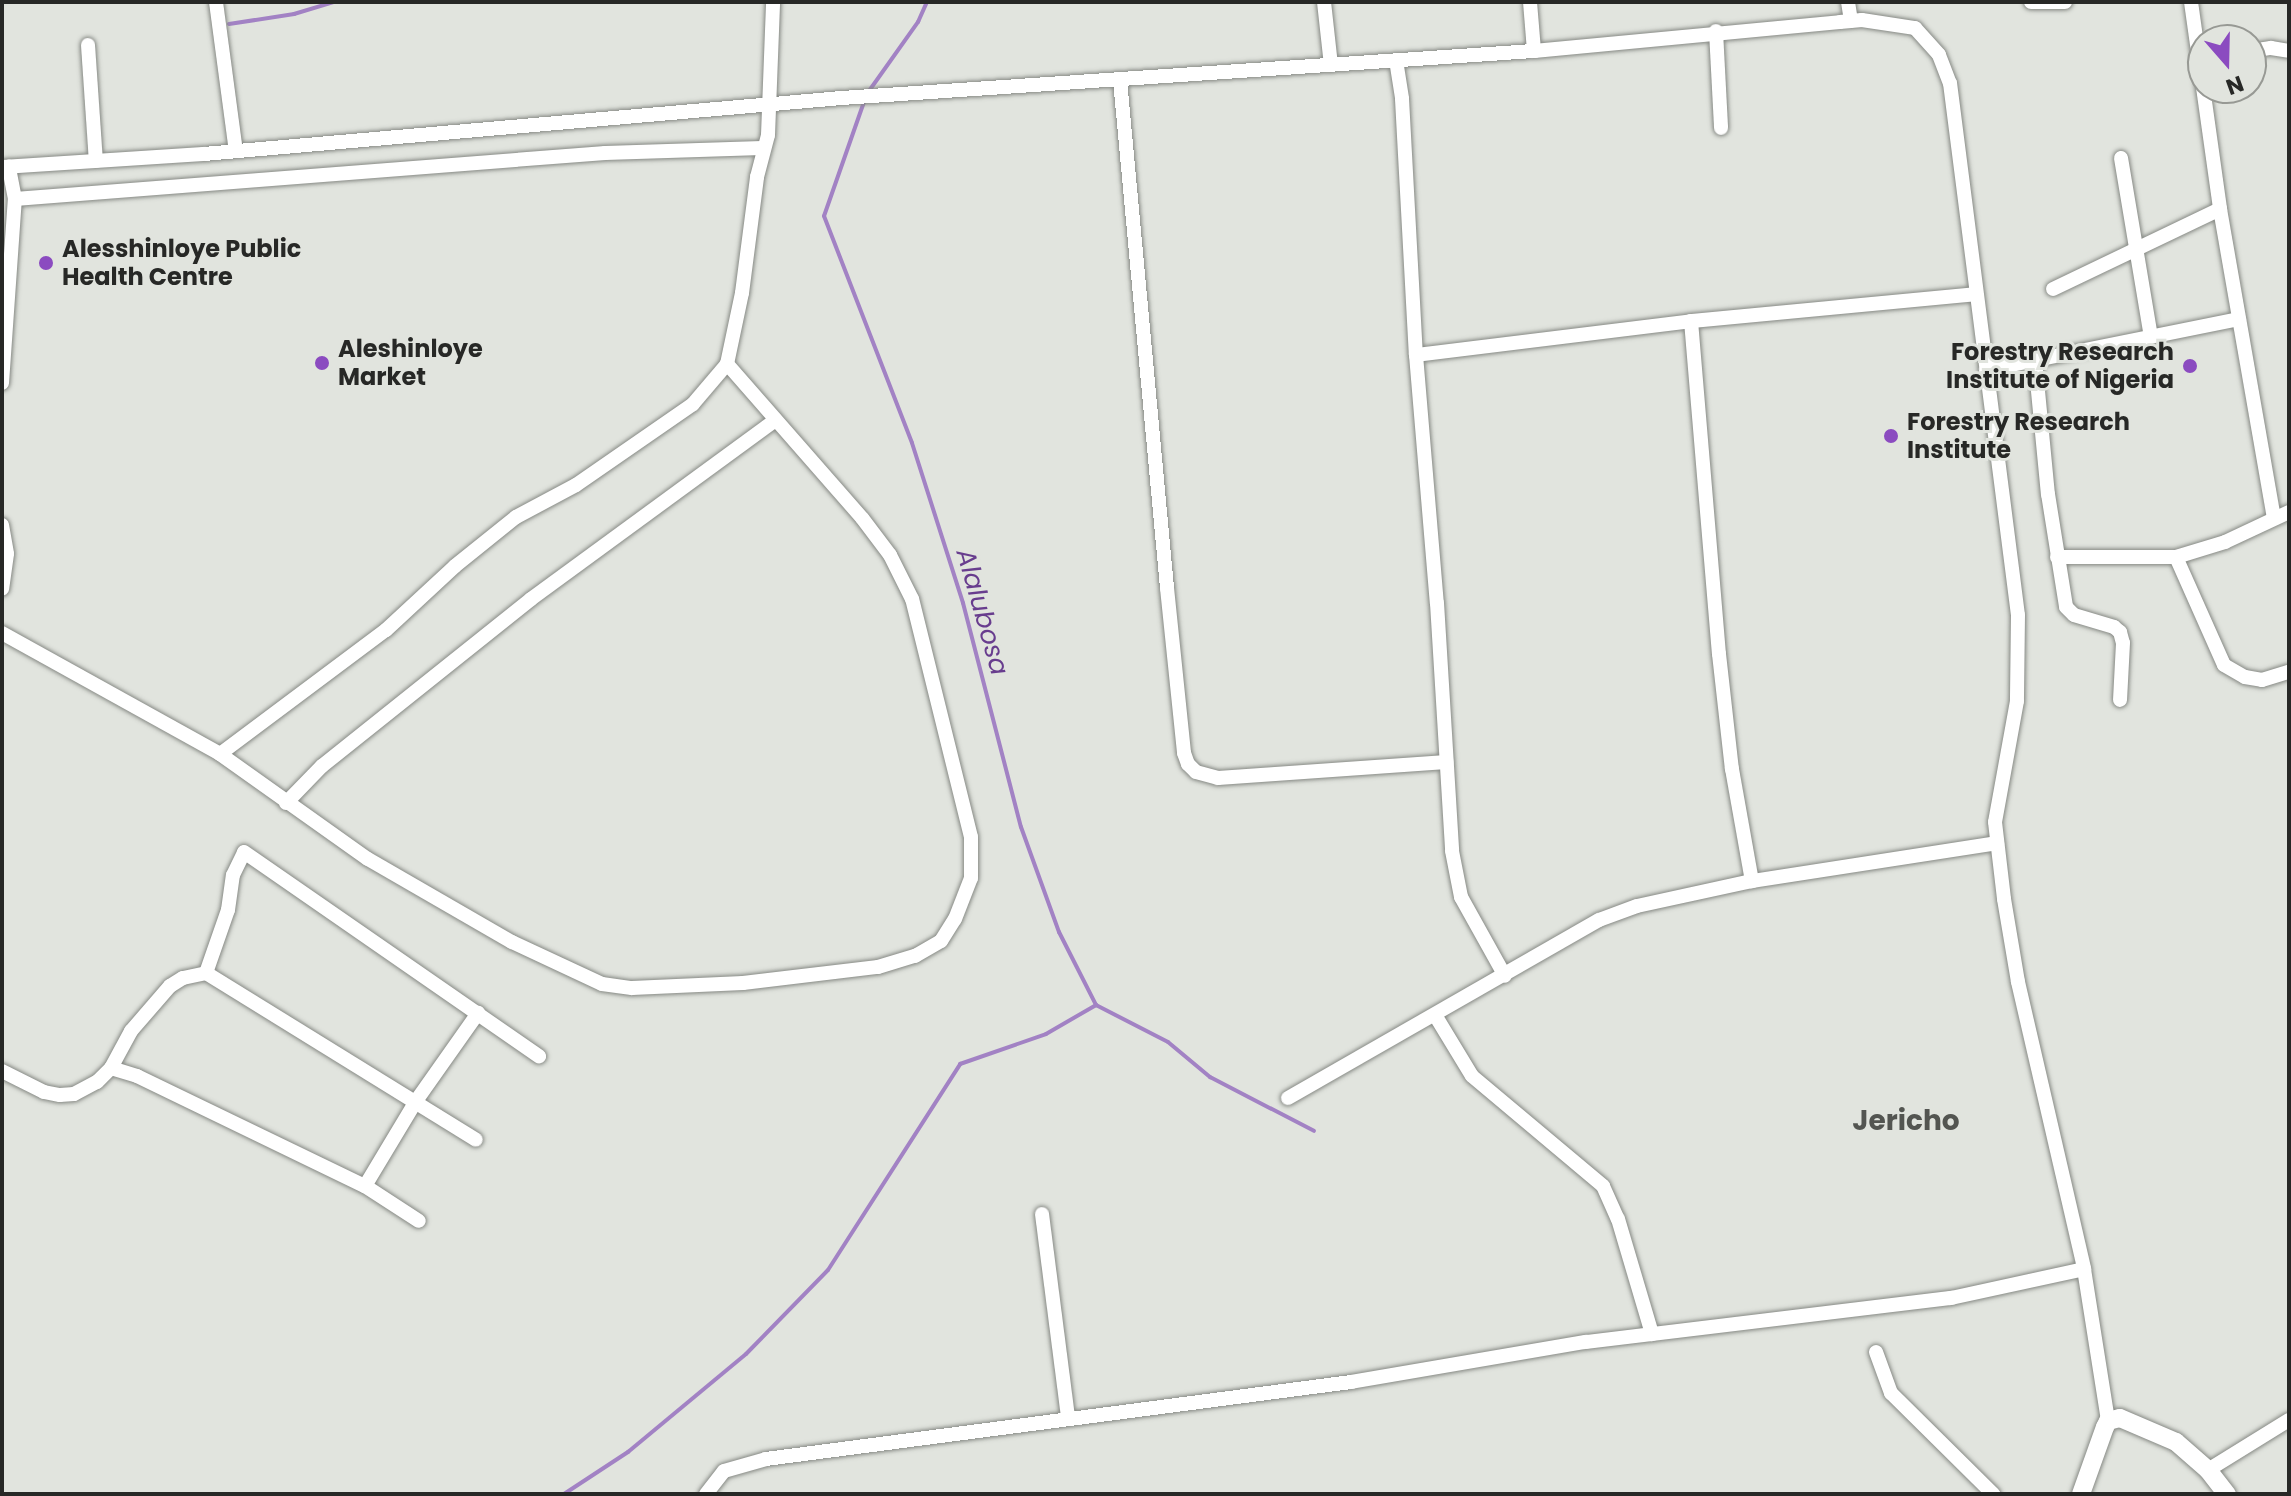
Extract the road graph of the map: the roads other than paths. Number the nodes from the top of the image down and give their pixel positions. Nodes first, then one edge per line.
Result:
1 (216, 2) edge
2 (773, 2) edge
3 (1324, 2) edge
4 (1530, 2) edge
5 (1848, 2) edge
6 (2031, 2) edge
7 (2065, 2) edge
8 (2191, 2) edge
9 (1851, 21) junction
10 (2194, 24) edge
11 (1716, 31) junction
12 (88, 45) dead end
13 (2267, 49) edge
14 (1534, 51) junction
15 (2289, 51) edge
16 (1396, 60) junction
17 (1331, 65) junction
18 (1120, 80) junction
19 (2206, 104) edge
20 (767, 106) junction
21 (1721, 128) dead end
22 (762, 148) junction
23 (236, 151) junction
24 (2121, 158) dead end
25 (96, 161) junction
26 (6, 167) edge
27 (15, 199) junction
28 (2220, 209) junction
29 (2138, 248) junction
30 (2053, 289) dead end
31 (1976, 294) junction
32 (2239, 319) junction
33 (1691, 321) junction
34 (2151, 337) junction
35 (1416, 355) junction
36 (2035, 360) junction
37 (727, 364) junction
38 (1986, 370) junction
39 (2, 383) edge
40 (776, 420) junction
41 (2289, 512) edge
42 (2274, 518) junction
43 (2, 525) edge
44 (2057, 557) junction
45 (2176, 557) junction
46 (2, 589) edge
47 (2, 633) edge
48 (2289, 672) edge
49 (2120, 700) dead end
50 (220, 754) junction
51 (1446, 762) junction
52 (286, 803) junction
53 (1997, 843) junction
54 (1752, 881) junction
55 (206, 973) junction
56 (1505, 976) junction
57 (478, 1013) junction
58 (1435, 1015) junction
59 (539, 1056) dead end
60 (111, 1068) junction
61 (2, 1071) edge
62 (1288, 1098) dead end
63 (416, 1101) junction
64 (476, 1140) dead end
65 (365, 1186) junction
66 (1042, 1214) dead end
67 (419, 1221) dead end
68 (2084, 1269) junction
69 (1652, 1334) junction
70 (1876, 1352) dead end
71 (1068, 1418) junction
72 (2289, 1420) edge
73 (2108, 1421) junction
74 (2208, 1470) junction
75 (706, 1494) edge
76 (1993, 1494) edge
77 (2081, 1494) edge
78 (2227, 1494) edge

1 - 23 street
2 - 20 street
3 - 17 street
4 - 14 street
5 - 9 street
6 - 7 street
8 - 10 street
9 - 11 street
9 - 31 street
11 - 14 street
11 - 21 street
12 - 25 street
13 - 15 street
14 - 16 street
16 - 17 street
16 - 35 street
17 - 18 street
18 - 20 street
18 - 51 street
19 - 28 street
20 - 22 street
20 - 23 street
22 - 27 street
22 - 37 street
23 - 25 street
24 - 29 street
25 - 26 street
26 - 27 street
27 - 39 street
28 - 29 street
28 - 32 street
29 - 30 street
29 - 34 street
31 - 33 street
31 - 38 street
32 - 34 street
32 - 42 street
33 - 35 street
33 - 54 street
34 - 36 street
35 - 51 street
36 - 38 street
36 - 44 street
37 - 40 street
37 - 50 street
38 - 53 street
40 - 52 street
40 - 52 street
41 - 42 street
42 - 45 street
43 - 46 street
44 - 45 street
44 - 49 street
45 - 48 street
47 - 50 street
50 - 52 street
51 - 56 street
53 - 54 street
53 - 68 street
54 - 56 street
55 - 57 street
55 - 60 street
55 - 63 street
56 - 58 street
57 - 59 street
57 - 63 street
58 - 62 street
58 - 69 street
60 - 61 street
60 - 65 street
63 - 64 street
63 - 65 street
65 - 67 street
66 - 71 street
68 - 69 street
68 - 73 street
69 - 71 street
70 - 76 street
71 - 75 street
72 - 74 street
73 - 74 street
73 - 77 street
74 - 78 street

